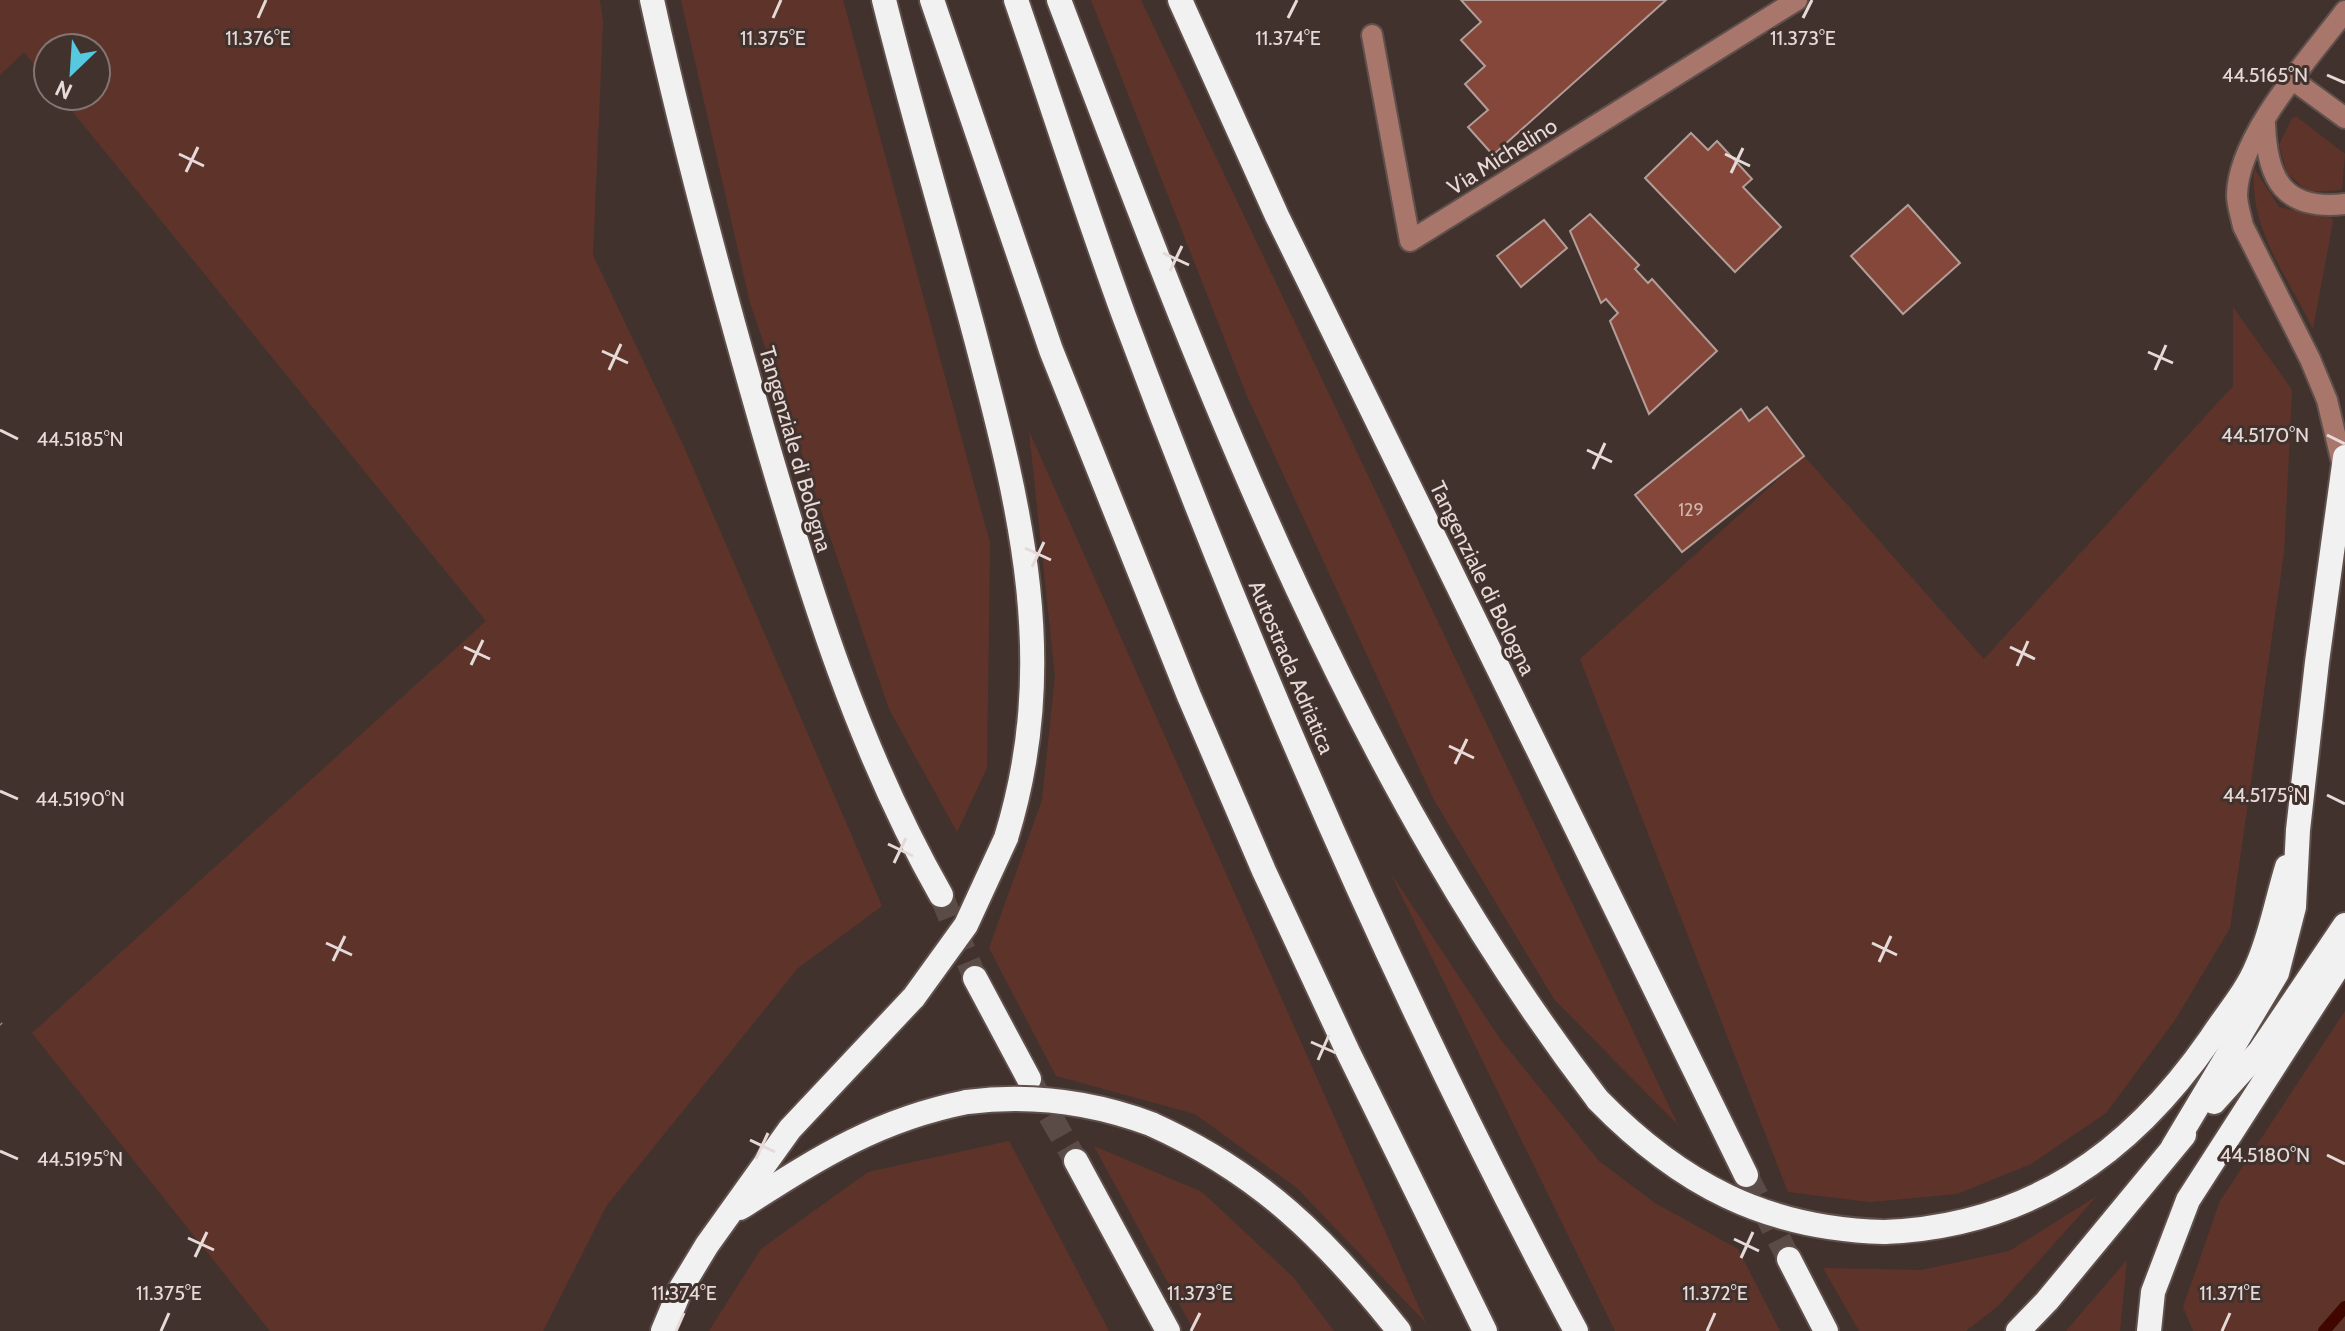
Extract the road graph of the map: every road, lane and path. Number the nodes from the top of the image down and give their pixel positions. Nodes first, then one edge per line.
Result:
1 (652, 0) edge
2 (884, 0) edge
3 (932, 0) edge
4 (1016, 0) edge
5 (1059, 0) edge
6 (1180, 0) edge
7 (1797, 0) edge
8 (2345, 11) edge
9 (1372, 35) dead end
10 (2293, 80) junction
11 (2345, 118) edge
12 (2265, 120) junction
13 (2345, 204) edge
14 (2344, 462) edge
15 (2298, 830) junction
16 (941, 895) tunnel mouth
17 (2345, 925) edge
18 (2345, 956) edge
19 (975, 978) tunnel mouth
20 (1029, 1079) tunnel mouth
21 (2173, 1147) junction
22 (1076, 1161) tunnel mouth
23 (1746, 1175) tunnel mouth
24 (732, 1214) junction
25 (1789, 1259) tunnel mouth
26 (663, 1331) edge
27 (1168, 1331) edge
28 (1399, 1331) edge
29 (1485, 1331) edge
30 (1576, 1331) edge
31 (1826, 1331) edge
32 (2018, 1331) edge
33 (2149, 1331) edge

1 - 16 highway, Tangenziale di Bologna
2 - 24 highway, bridge
3 - 29 highway
4 - 30 highway, Autostrada Adriatica
5 - 15 highway, bridge
6 - 23 highway, Tangenziale di Bologna
7 - 9 street, Via Michelino
8 - 10 street
10 - 11 street
10 - 12 street
12 - 13 street
12 - 14 street
14 - 15 highway
15 - 21 highway
17 - 21 highway
18 - 33 highway
19 - 20 highway
21 - 32 highway
22 - 27 highway
24 - 26 highway
24 - 28 highway, bridge
25 - 31 highway

